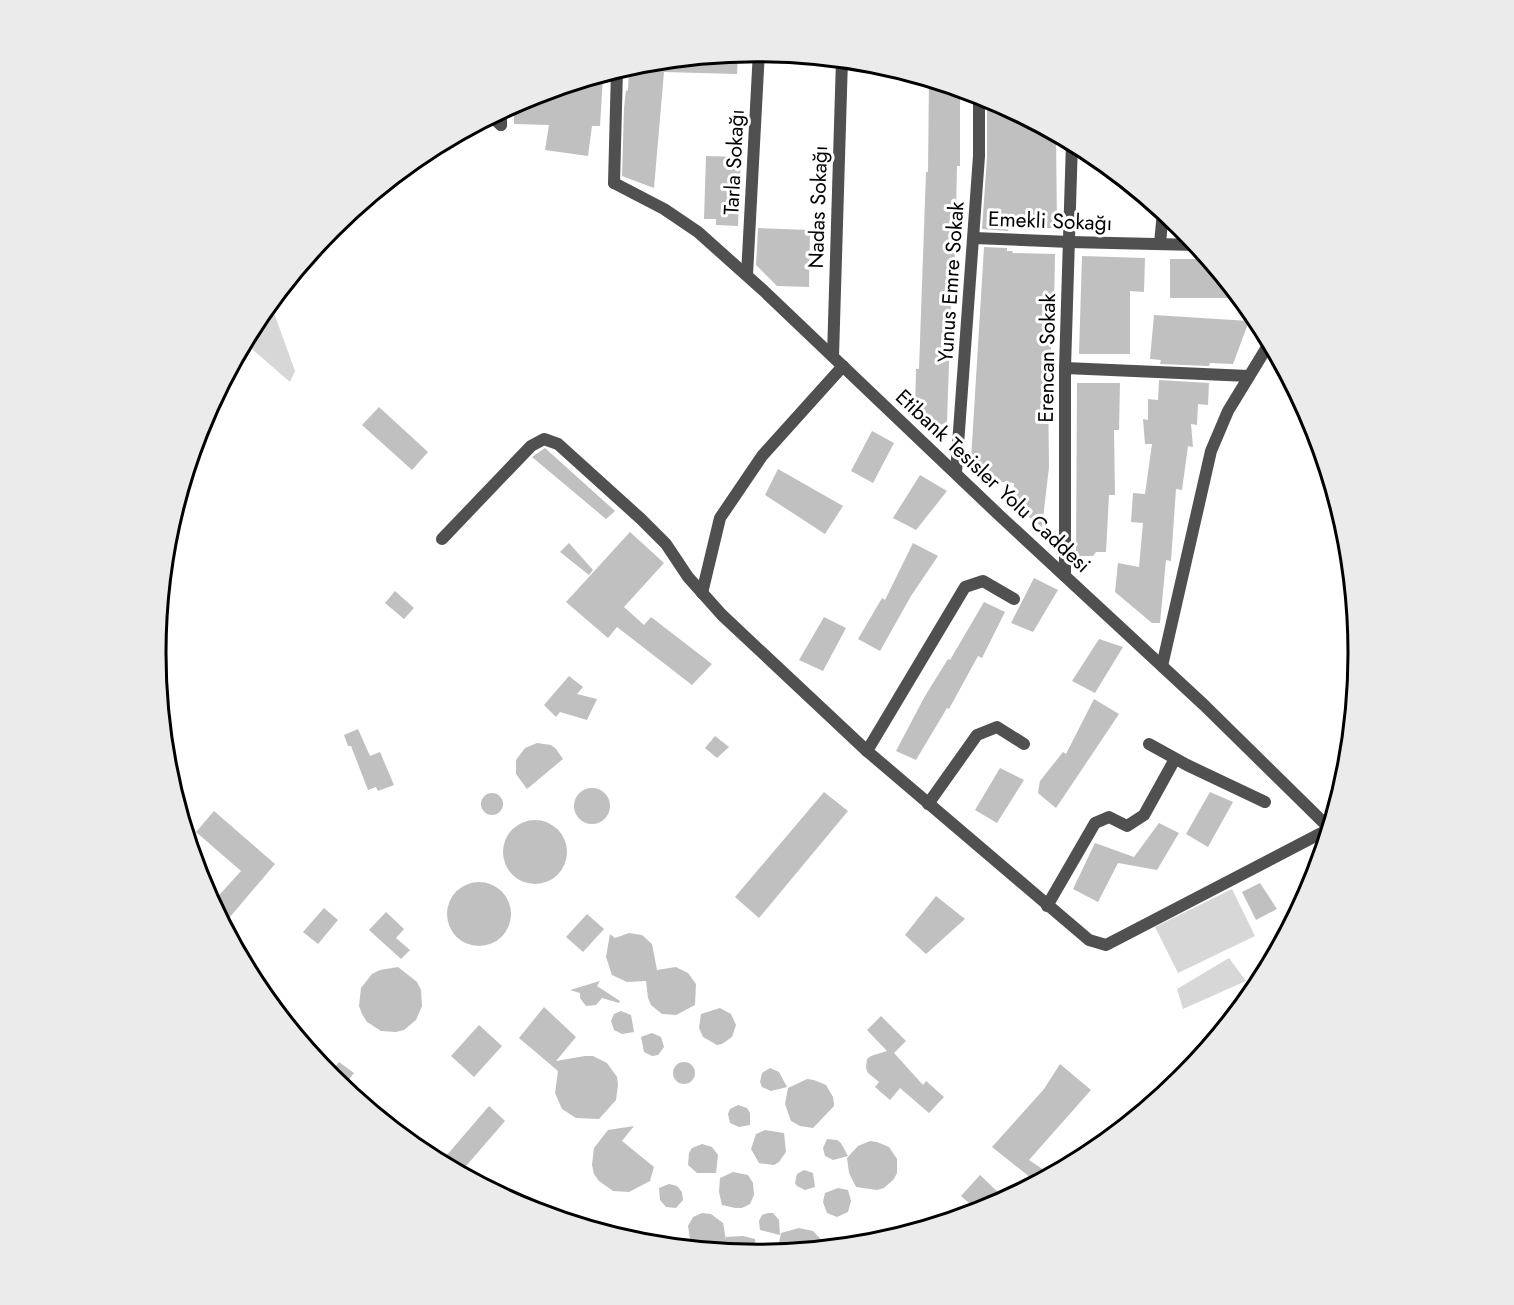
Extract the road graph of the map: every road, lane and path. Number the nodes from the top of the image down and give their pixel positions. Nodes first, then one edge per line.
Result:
1 (758, 62) edge
2 (842, 68) edge
3 (616, 79) edge
4 (979, 105) edge
5 (1072, 153) edge
6 (1162, 222) edge
7 (974, 238) junction
8 (1070, 242) junction
9 (1160, 243) junction
10 (1184, 244) edge
11 (747, 276) junction
12 (1265, 350) edge
13 (833, 356) junction
14 (843, 366) junction
15 (1065, 368) junction
16 (1249, 376) junction
17 (956, 472) junction
18 (442, 539) dead end
19 (1065, 576) junction
20 (702, 593) junction
21 (1014, 599) dead end
22 (1162, 666) junction
23 (1024, 744) dead end
24 (1149, 744) dead end
25 (867, 751) junction
26 (1175, 759) junction
27 (1265, 802) dead end
28 (928, 804) junction
29 (1323, 822) edge
30 (1320, 832) edge
31 (1047, 906) junction

1 - 11 street, Tarla Sokağı
2 - 13 street, Nadas Sokağı
3 - 11 street, Etibank Tesisler Yolu Caddesi
4 - 7 street, Yunus Emre Sokak
5 - 8 street, Erencan Sokak
6 - 9 street
7 - 8 street, Emekli Sokağı
7 - 17 street, Yunus Emre Sokak
8 - 9 street, Emekli Sokağı
8 - 15 street, Erencan Sokak
9 - 10 street, Emekli Sokağı
11 - 13 street, Etibank Tesisler Yolu Caddesi
12 - 16 street
13 - 14 street, Etibank Tesisler Yolu Caddesi
14 - 17 street, Etibank Tesisler Yolu Caddesi
14 - 20 street
15 - 16 street
15 - 19 street, Erencan Sokak
16 - 22 street
17 - 19 street, Etibank Tesisler Yolu Caddesi
18 - 20 street
19 - 22 street, Etibank Tesisler Yolu Caddesi
20 - 25 street
21 - 25 street
22 - 29 street, Etibank Tesisler Yolu Caddesi
23 - 28 street
24 - 26 street
25 - 28 street
26 - 27 street
26 - 31 street
28 - 31 street
30 - 31 street

